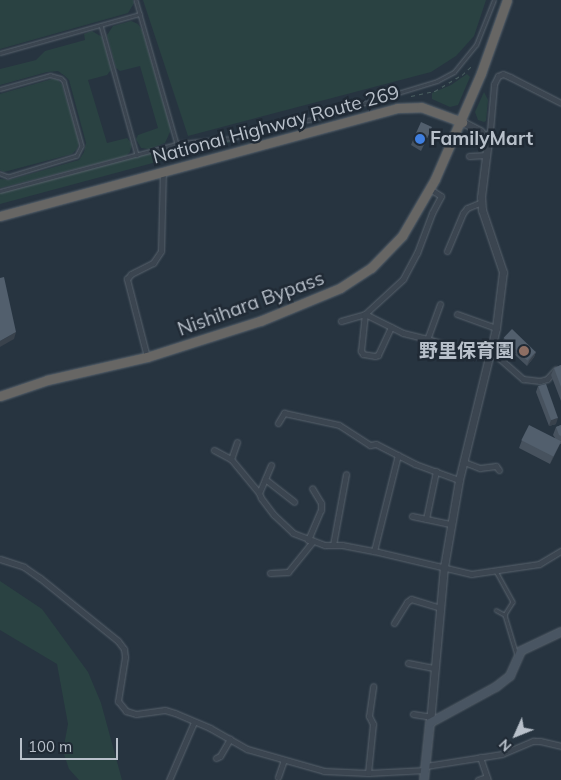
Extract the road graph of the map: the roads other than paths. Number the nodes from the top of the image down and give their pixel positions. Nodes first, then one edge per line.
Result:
1 (136, 0) edge
2 (494, 0) edge
3 (507, 0) edge
4 (140, 14) junction
5 (101, 25) junction
6 (0, 54) edge
7 (0, 89) edge
8 (561, 103) edge
9 (462, 122) junction
10 (486, 137) junction
11 (178, 144) junction
12 (137, 155) junction
13 (487, 155) junction
14 (469, 156) dead end
15 (163, 171) junction
16 (0, 174) edge
17 (430, 189) junction
18 (0, 191) edge
19 (482, 202) junction
20 (0, 216) edge
21 (447, 251) dead end
22 (440, 304) dead end
23 (365, 314) junction
24 (457, 314) dead end
25 (341, 321) dead end
26 (392, 327) junction
27 (496, 328) junction
28 (427, 339) junction
29 (490, 354) junction
30 (147, 357) junction
31 (556, 369) edge
32 (0, 396) edge
33 (278, 423) dead end
34 (237, 442) dead end
35 (214, 450) dead end
36 (398, 455) junction
37 (231, 459) junction
38 (464, 462) junction
39 (271, 464) dead end
40 (499, 470) dead end
41 (436, 472) junction
42 (346, 474) dead end
43 (264, 479) junction
44 (459, 480) junction
45 (312, 488) dead end
46 (259, 493) junction
47 (294, 502) dead end
48 (412, 516) dead end
49 (426, 519) junction
50 (451, 524) junction
51 (310, 541) junction
52 (333, 545) junction
53 (374, 551) junction
54 (561, 552) edge
55 (0, 559) edge
56 (444, 567) junction
57 (496, 571) junction
58 (270, 574) dead end
59 (438, 607) junction
60 (496, 610) dead end
61 (504, 615) junction
62 (394, 623) dead end
63 (561, 632) edge
64 (517, 656) junction
65 (408, 664) dead end
66 (434, 668) junction
67 (373, 686) dead end
68 (413, 714) dead end
69 (430, 720) junction
70 (194, 722) junction
71 (230, 739) junction
72 (561, 746) edge
73 (480, 757) junction
74 (216, 758) dead end
75 (284, 760) junction
76 (426, 768) junction
77 (368, 773) junction
78 (278, 777) dead end
79 (488, 779) edge
80 (169, 780) edge
81 (424, 780) edge
82 (478, 780) edge

1 - 4 lane
2 - 11 lane
3 - 9 highway
4 - 5 lane
4 - 11 lane
5 - 6 lane
5 - 12 lane
7 - 16 lane
8 - 10 street
9 - 10 street
9 - 15 highway, National Highway Route 269
9 - 17 highway, Nishihara Bypass
10 - 13 street
11 - 12 lane
12 - 18 lane
13 - 14 street
13 - 19 street
15 - 20 highway, National Highway Route 269
15 - 30 street
17 - 23 street
17 - 30 highway, Nishihara Bypass
19 - 21 street
19 - 27 street
22 - 28 street
23 - 25 street
23 - 26 street
23 - 26 street
24 - 27 street
26 - 28 street
27 - 29 street
28 - 29 street
29 - 31 street
29 - 38 street
30 - 32 highway, Nishihara Bypass
33 - 36 street
34 - 37 street
35 - 37 street
36 - 41 street
36 - 53 street
37 - 46 street
38 - 40 street
38 - 44 street
39 - 43 street
41 - 44 street
41 - 49 street
42 - 52 street
43 - 46 street
43 - 47 street
44 - 50 street
45 - 51 street
46 - 51 street
48 - 49 street
49 - 50 street
50 - 56 street
51 - 52 street
51 - 58 street
52 - 53 street
53 - 56 street
54 - 57 street
55 - 70 street
56 - 57 street
56 - 59 street
57 - 61 lane
59 - 62 street
59 - 66 street
60 - 61 lane
61 - 64 lane
63 - 64 main road
64 - 69 main road
65 - 66 street
66 - 69 street
67 - 77 street
68 - 69 street
69 - 76 main road
70 - 71 street
70 - 80 street
71 - 74 street
71 - 75 street
72 - 73 street
73 - 76 street
73 - 79 street
75 - 77 street
75 - 78 street
76 - 77 street
76 - 81 main road
79 - 82 street

